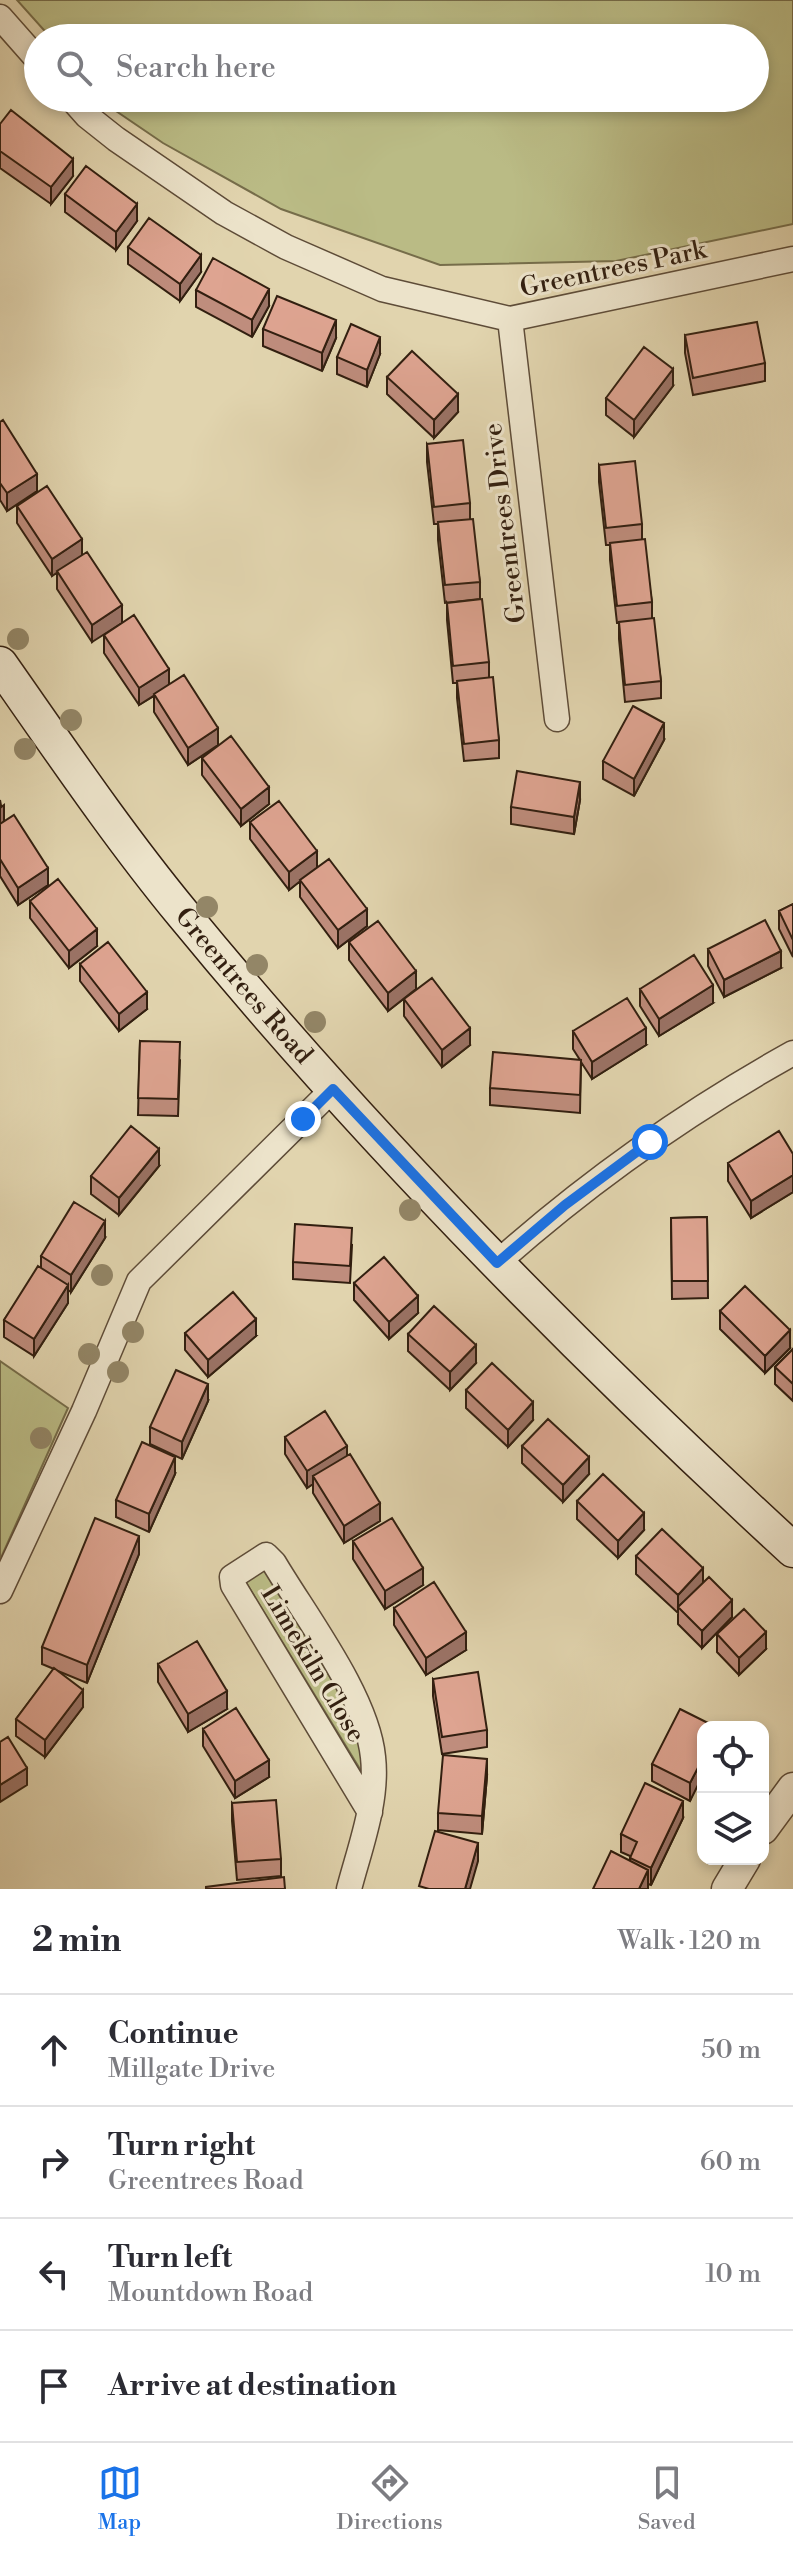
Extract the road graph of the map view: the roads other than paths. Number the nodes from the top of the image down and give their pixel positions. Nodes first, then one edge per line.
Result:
1 (0, 17) edge
2 (24, 44) edge
3 (86, 112) edge
4 (793, 259) edge
5 (510, 319) junction
6 (0, 664) edge
7 (557, 719) dead end
8 (793, 1053) edge
9 (333, 1089) junction
10 (497, 1263) junction
11 (793, 1550) edge
12 (0, 1591) edge
13 (793, 1788) edge
14 (370, 1812) junction
15 (769, 1821) edge
16 (741, 1865) edge
17 (349, 1889) edge
18 (727, 1889) edge

1 - 2 street
3 - 5 street, Greentrees Park
4 - 5 street, Greentrees Park
5 - 7 street, Greentrees Drive
6 - 9 main road, Greentrees Road
8 - 10 street
9 - 10 main road, Greentrees Road
9 - 12 street
10 - 11 main road, Greentrees Road
13 - 15 street
14 - 14 street, Limekiln Close
14 - 17 street, Limekiln Close
16 - 18 street

